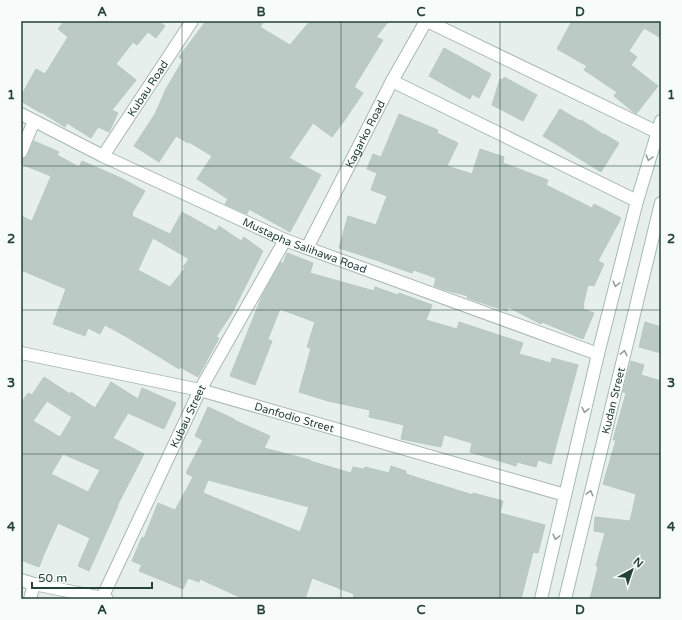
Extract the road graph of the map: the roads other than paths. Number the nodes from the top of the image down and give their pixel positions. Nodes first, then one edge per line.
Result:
1 (192, 21) edge
2 (427, 21) edge
3 (392, 81) junction
4 (21, 114) edge
5 (34, 121) junction
6 (659, 126) edge
7 (21, 152) edge
8 (103, 156) junction
9 (637, 201) junction
10 (661, 203) edge
11 (285, 240) junction
12 (307, 248) junction
13 (21, 353) edge
14 (598, 354) junction
15 (200, 390) junction
16 (565, 495) junction
17 (21, 580) edge
18 (34, 584) junction
19 (30, 599) edge
20 (104, 599) edge
21 (542, 599) edge
22 (564, 599) edge

1 - 8 street, Kubau Road
2 - 3 street, Kagarko Road
2 - 6 street
3 - 9 street
3 - 12 street, Kagarko Road
4 - 5 street, Mustapha Salihawa Road
5 - 7 street
5 - 8 street, Mustapha Salihawa Road
6 -> 9 street
8 - 11 street, Mustapha Salihawa Road
9 -> 14 street
22 -> 10 street, Kudan Street
11 - 12 street, Mustapha Salihawa Road
11 - 15 street, Kubau Street
12 - 14 street, Mustapha Salihawa Road
13 - 15 street, Danfodio Street
14 -> 16 street
15 - 16 street, Danfodio Street
15 - 20 street, Kubau Street
16 -> 21 street
17 - 18 street
18 - 19 street
18 - 20 street

